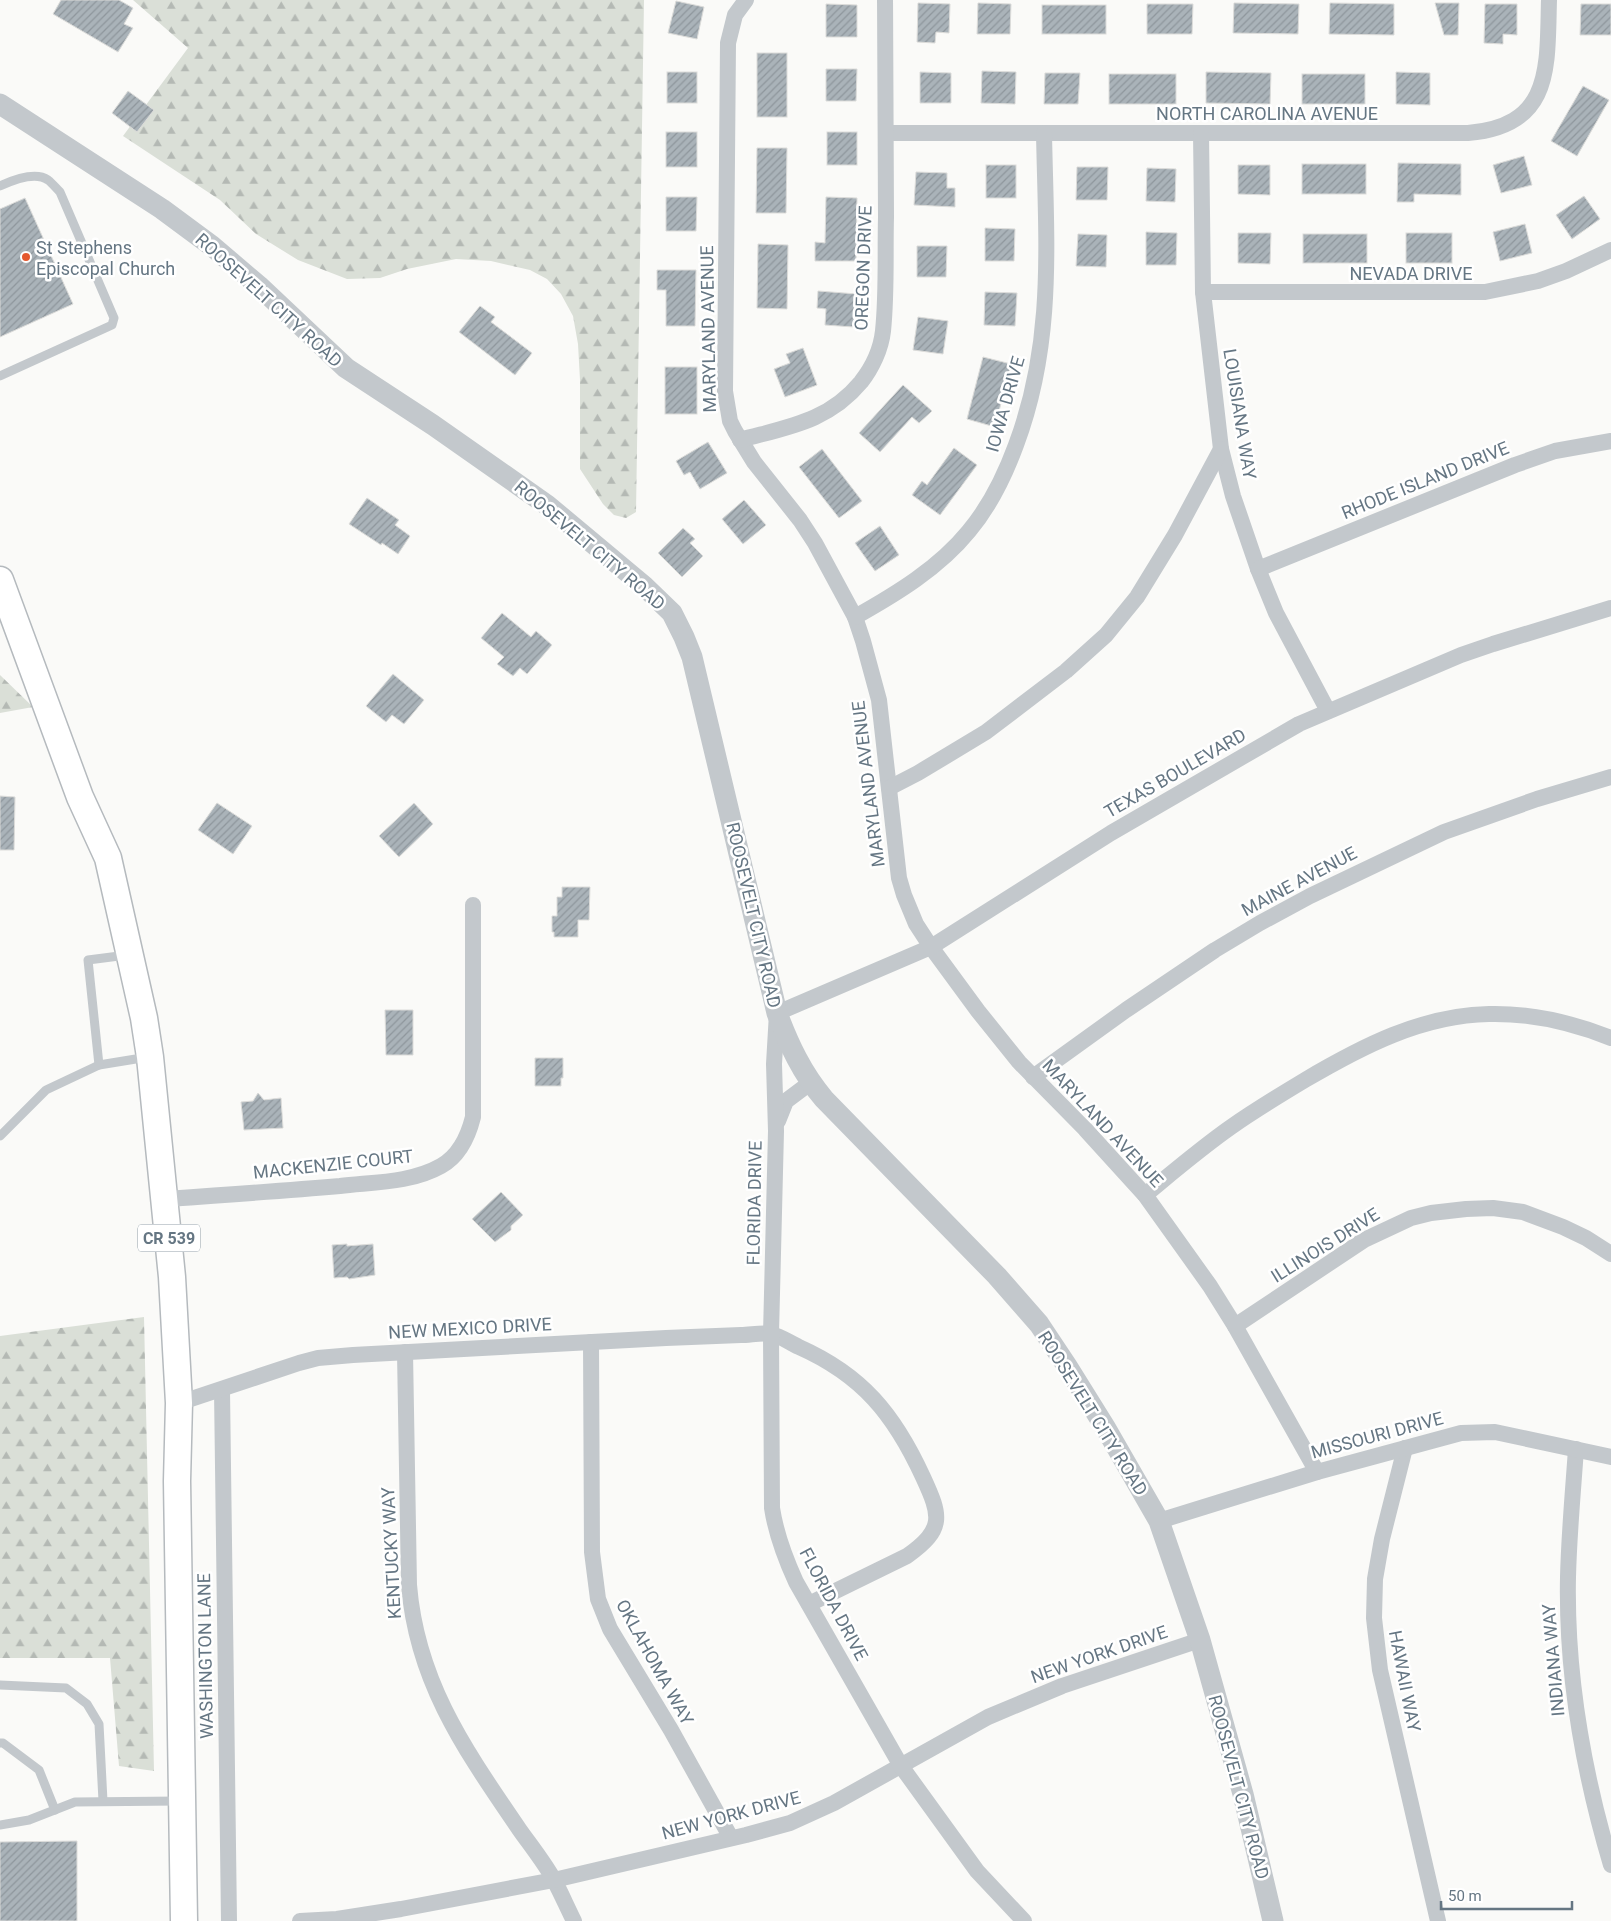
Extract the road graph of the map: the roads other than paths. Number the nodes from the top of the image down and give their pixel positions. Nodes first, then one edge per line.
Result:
1 (746, 0) edge
2 (885, 0) edge
3 (1549, 0) edge
4 (1, 107) edge
5 (886, 133) junction
6 (1044, 133) junction
7 (1201, 133) junction
8 (0, 186) edge
9 (1611, 250) edge
10 (1203, 292) junction
11 (0, 376) edge
12 (740, 440) junction
13 (1611, 440) edge
14 (1221, 449) junction
15 (1258, 569) junction
16 (0, 580) edge
17 (1611, 608) edge
18 (855, 617) junction
19 (1328, 711) junction
20 (1611, 777) edge
21 (889, 788) junction
22 (473, 905) dead end
23 (931, 947) junction
24 (130, 955) junction
25 (777, 1013) junction
26 (1611, 1038) edge
27 (150, 1057) junction
28 (99, 1065) junction
29 (1033, 1077) junction
30 (810, 1083) junction
31 (776, 1131) junction
32 (0, 1136) edge
33 (1145, 1195) junction
34 (166, 1200) junction
35 (1611, 1254) edge
36 (1235, 1326) junction
37 (771, 1334) junction
38 (591, 1342) junction
39 (405, 1352) junction
40 (222, 1390) junction
41 (179, 1403) junction
42 (1405, 1448) junction
43 (1576, 1449) junction
44 (1611, 1457) edge
45 (1317, 1472) junction
46 (1159, 1521) junction
47 (809, 1604) junction
48 (1200, 1640) junction
49 (0, 1685) edge
50 (0, 1743) edge
51 (901, 1766) junction
52 (104, 1801) junction
53 (182, 1801) junction
54 (55, 1810) junction
55 (0, 1825) edge
56 (731, 1838) junction
57 (1611, 1865) edge
58 (554, 1880) junction
59 (1013, 1918) edge
60 (184, 1921) edge
61 (229, 1921) edge
62 (300, 1921) edge
63 (574, 1921) edge
64 (1273, 1921) edge
65 (1438, 1921) edge

1 - 12 street, MARYLAND AVENUE
2 - 5 street, OREGON DRIVE
3 - 7 street, NORTH CAROLINA AVENUE
4 - 25 street, ROOSEVELT CITY ROAD
5 - 6 street, NORTH CAROLINA AVENUE
5 - 12 street, OREGON DRIVE
6 - 7 street, NORTH CAROLINA AVENUE
6 - 18 street, IOWA DRIVE
7 - 10 street, LOUISIANA WAY
8 - 11 lane
9 - 10 street, NEVADA DRIVE
10 - 14 street, LOUISIANA WAY
12 - 18 street, MARYLAND AVENUE
13 - 15 street, RHODE ISLAND DRIVE
14 - 15 street, LOUISIANA WAY
14 - 21 street
15 - 19 street, LOUISIANA WAY
16 - 24 main road, CR 539
17 - 19 street, TEXAS BOULEVARD
18 - 21 street, MARYLAND AVENUE
19 - 23 street, TEXAS BOULEVARD
20 - 29 street, MAINE AVENUE
21 - 23 street, MARYLAND AVENUE
22 - 34 street, MACKENZIE COURT
23 - 25 street, TEXAS BOULEVARD
23 - 29 street, MARYLAND AVENUE
24 - 27 main road, CR 539
24 - 28 lane
25 - 30 street, ROOSEVELT CITY ROAD
25 - 31 street, FLORIDA DRIVE
26 - 33 street
27 - 28 lane
27 - 34 main road, CR 539
28 - 32 lane
29 - 33 street, MARYLAND AVENUE
30 - 31 street, FLORIDA DRIVE
30 - 46 street, ROOSEVELT CITY ROAD
31 - 37 street, FLORIDA DRIVE
33 - 36 street, MARYLAND AVENUE
34 - 41 main road, CR 539
35 - 36 street, ILLINOIS DRIVE
36 - 45 street, MARYLAND AVENUE
37 - 38 street, NEW MEXICO DRIVE
37 - 47 street, FLORIDA DRIVE
37 - 47 street
38 - 39 street, NEW MEXICO DRIVE
38 - 56 street, OKLAHOMA WAY
39 - 40 street, NEW MEXICO DRIVE
39 - 58 street, KENTUCKY WAY
40 - 41 street, NEW MEXICO DRIVE
40 - 61 street, WASHINGTON LANE
41 - 53 main road, CR 539
42 - 43 street, MISSOURI DRIVE
42 - 45 street, MISSOURI DRIVE
42 - 65 street, HAWAII WAY
43 - 44 street, MISSOURI DRIVE
43 - 57 street, INDIANA WAY
45 - 46 street, MISSOURI DRIVE
46 - 48 street, ROOSEVELT CITY ROAD
47 - 51 street, FLORIDA DRIVE
48 - 51 street, NEW YORK DRIVE
48 - 64 street, ROOSEVELT CITY ROAD
49 - 52 lane
50 - 54 lane
51 - 56 street, NEW YORK DRIVE
51 - 59 street, FLORIDA DRIVE
52 - 53 lane
52 - 54 lane
53 - 60 main road, CR 539
54 - 55 lane
56 - 58 street, NEW YORK DRIVE
58 - 62 street, NEW YORK DRIVE
58 - 63 street, KENTUCKY WAY

